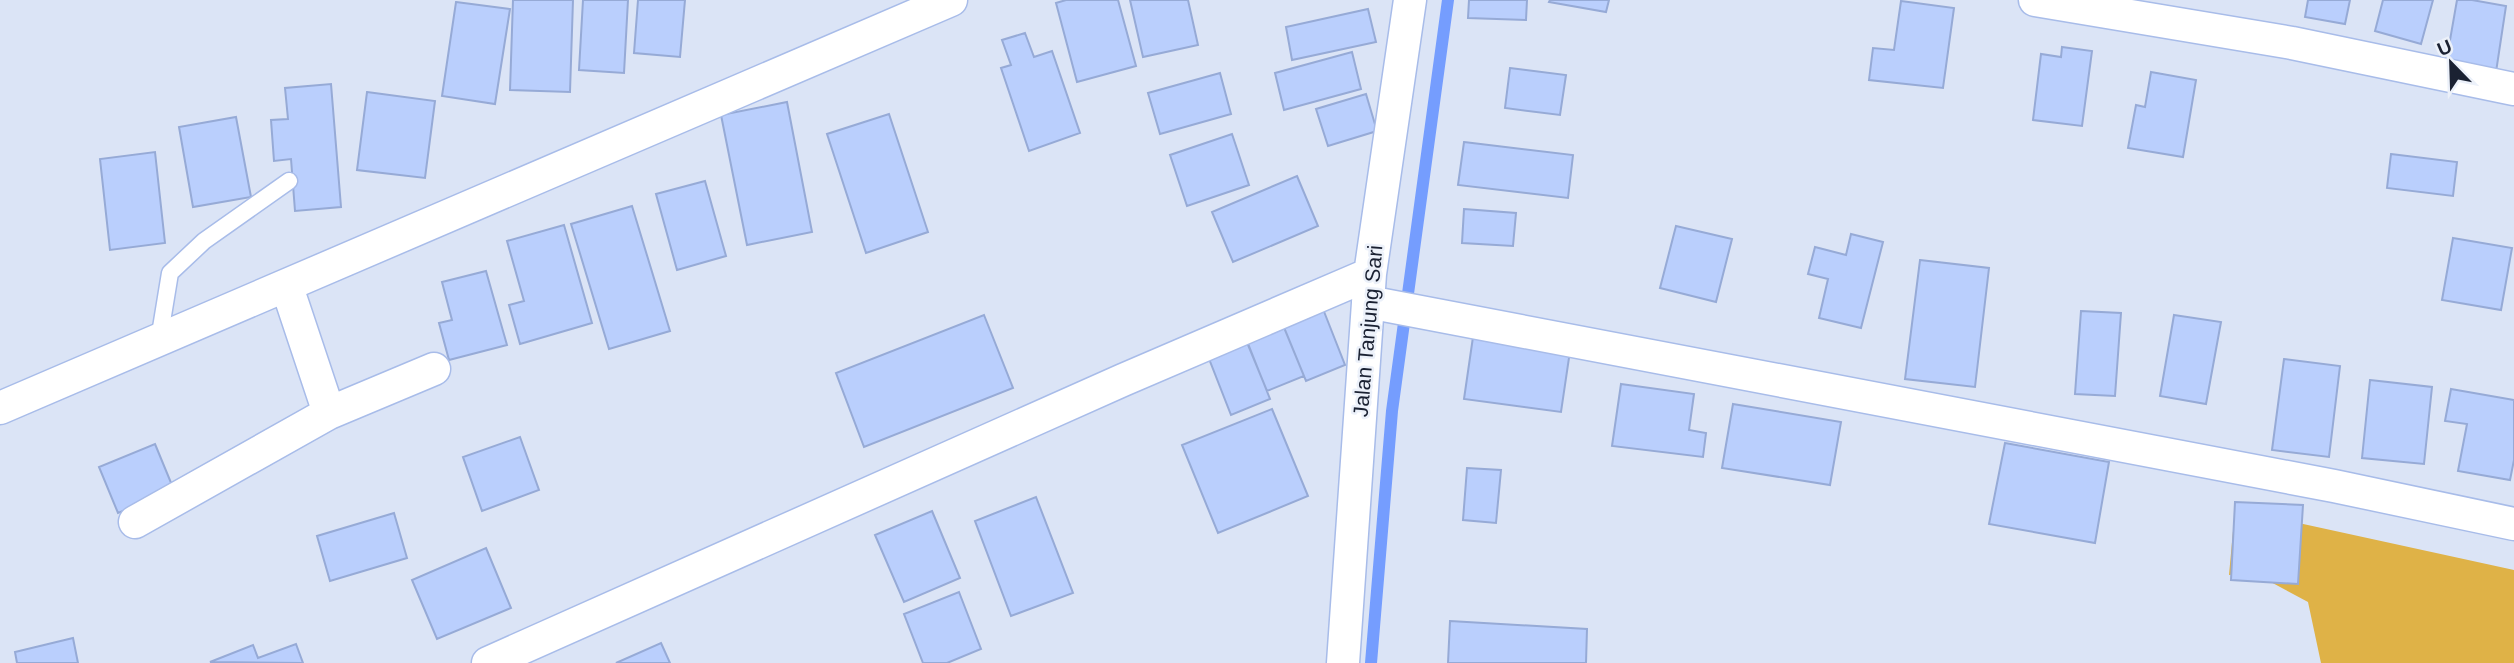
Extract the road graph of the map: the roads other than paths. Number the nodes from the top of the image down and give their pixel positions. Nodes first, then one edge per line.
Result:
1 (951, 0) edge
2 (1410, 0) edge
3 (2035, 0) edge
4 (2514, 89) edge
5 (289, 181) dead end
6 (287, 287) junction
7 (1383, 298) junction
8 (159, 340) junction
9 (434, 369) dead end
10 (0, 408) edge
11 (329, 413) junction
12 (135, 522) dead end
13 (2514, 524) edge
14 (488, 663) edge
15 (1342, 663) edge

1 - 6 street
2 - 7 street, Jalan Tanjung Sari
3 - 4 street
5 - 8 lane
6 - 8 street
6 - 11 street
7 - 13 street
7 - 14 street
7 - 15 street, Jalan Tanjung Sari
8 - 10 street
9 - 11 street
11 - 12 street

